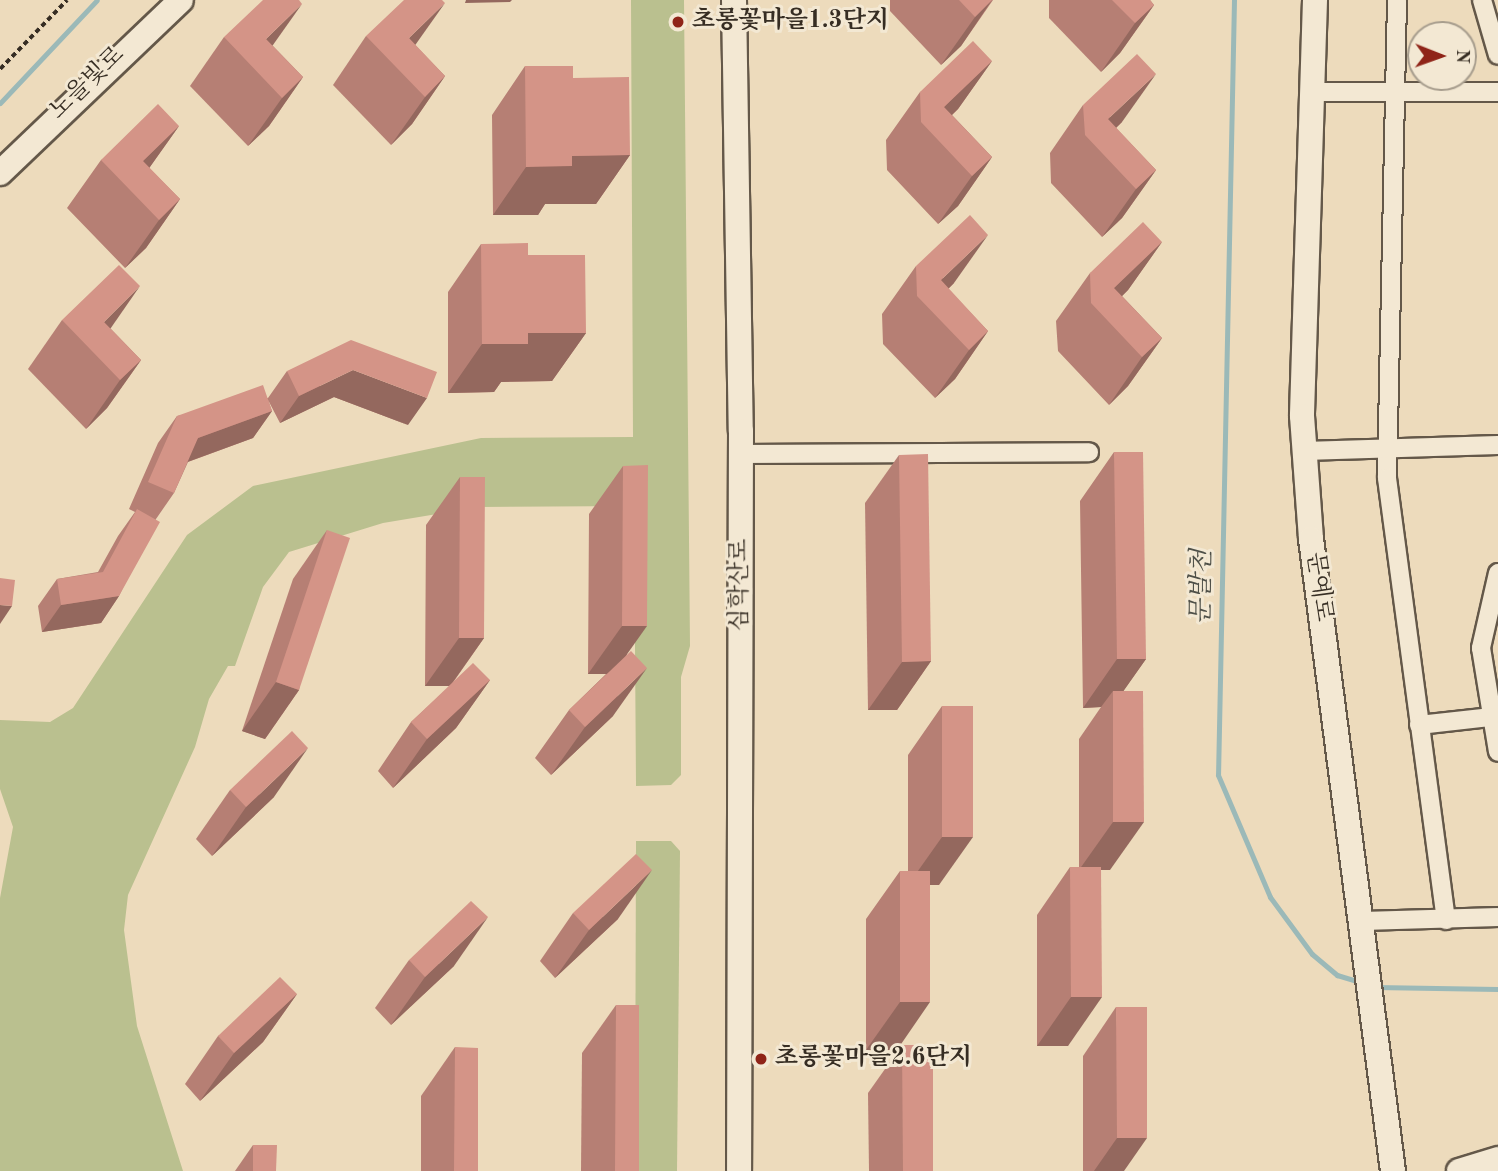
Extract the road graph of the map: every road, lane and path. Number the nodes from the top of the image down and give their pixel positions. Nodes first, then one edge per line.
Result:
1 (67, 0) edge
2 (181, 0) edge
3 (734, 0) edge
4 (1315, 0) edge
5 (1397, 0) edge
6 (1482, 0) edge
7 (1498, 55) edge
8 (0, 69) edge
9 (1315, 92) junction
10 (1396, 92) junction
11 (1498, 92) edge
12 (0, 173) edge
13 (1498, 445) edge
14 (1386, 450) junction
15 (1304, 451) junction
16 (1089, 452) dead end
17 (741, 454) junction
18 (1498, 573) edge
19 (1490, 717) junction
20 (1419, 725) junction
21 (1498, 752) edge
22 (1498, 917) edge
23 (1446, 920) junction
24 (1363, 921) junction
25 (1498, 1159) edge
26 (739, 1171) edge
27 (1393, 1171) edge
28 (1459, 1171) edge

1 - 8 path
2 - 12 street, 노을빛로
3 - 17 street, 심학산로
4 - 9 street, 문예로
5 - 10 street
6 - 7 street
9 - 10 street
9 - 15 street, 문예로
10 - 11 street
10 - 14 street
13 - 14 street
14 - 15 street
14 - 20 street
15 - 24 street, 문예로
16 - 17 street
17 - 26 street, 심학산로
18 - 19 street
19 - 20 street
19 - 21 street
20 - 23 street
22 - 23 street
23 - 24 street
24 - 27 street, 문예로
25 - 28 street

